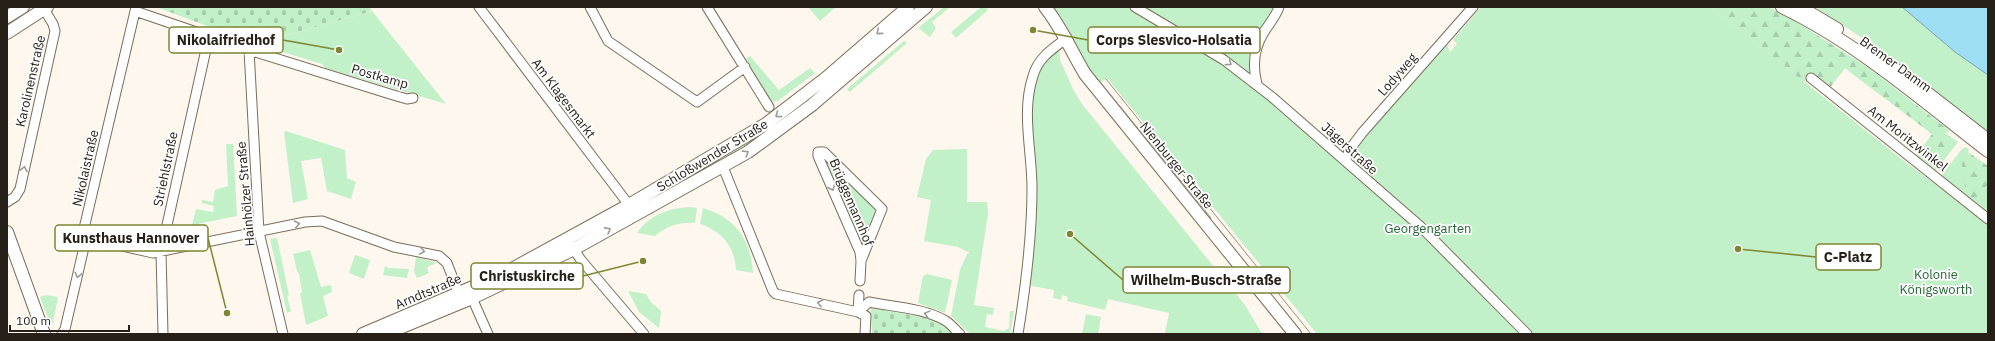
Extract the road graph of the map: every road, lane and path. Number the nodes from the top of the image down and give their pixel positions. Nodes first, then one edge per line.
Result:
1 (23, 7) edge
2 (479, 7) edge
3 (590, 7) edge
4 (707, 7) edge
5 (908, 7) edge
6 (926, 7) edge
7 (1045, 7) edge
8 (1135, 7) edge
9 (1279, 7) edge
10 (1473, 7) edge
11 (1782, 7) edge
12 (1800, 7) edge
13 (45, 8) edge
14 (136, 9) edge
15 (7, 17) edge
16 (1264, 32) junction
17 (7, 33) edge
18 (209, 36) junction
19 (1186, 37) junction
20 (1067, 38) junction
21 (248, 50) junction
22 (745, 67) junction
23 (1810, 78) dead end
24 (1257, 84) junction
25 (413, 98) dead end
26 (769, 107) dead end
27 (1970, 132) junction
28 (1988, 140) edge
29 (1988, 151) edge
30 (1345, 161) junction
31 (723, 167) junction
32 (7, 202) edge
33 (629, 205) junction
34 (1988, 219) edge
35 (7, 232) edge
36 (259, 232) junction
37 (82, 237) junction
38 (571, 244) junction
39 (161, 252) junction
40 (861, 261) junction
41 (860, 281) dead end
42 (459, 294) junction
43 (859, 295) dead end
44 (472, 298) junction
45 (858, 312) junction
46 (44, 333) edge
47 (62, 334) edge
48 (163, 334) edge
49 (283, 334) edge
50 (363, 334) edge
51 (385, 334) edge
52 (488, 334) edge
53 (644, 334) edge
54 (866, 334) edge
55 (960, 334) edge
56 (1018, 334) edge
57 (1295, 334) edge
58 (1527, 334) edge

1 - 15 main road
2 - 33 street, Am Klagesmarkt
3 - 22 street
4 - 22 street
5 -> 33 main road, Schloßwender Straße
31 -> 6 main road, Schloßwender Straße
7 - 20 main road, Nienburger Straße
8 - 19 street, Jägerstraße
9 - 16 street
10 - 30 street, Lodyweg
11 - 27 main road, Bremer Damm
12 - 27 main road, Bremer Damm
13 - 17 main road
32 -> 13 street, Karolinenstraße
14 - 18 street, Postkamp
14 - 37 street, Nikolaistraße
16 - 19 street
16 - 24 street
18 - 21 street, Postkamp
18 - 39 street, Striehlstraße
19 -> 24 street, Jägerstraße
20 - 56 street
20 - 57 main road, Nienburger Straße
21 - 25 street, Postkamp
21 - 36 street, Hainhölzer Straße
22 - 26 street
23 - 34 street, Am Moritzwinkel
24 - 30 street, Jägerstraße
27 - 28 main road, Bremer Damm
27 - 29 main road, Bremer Damm
30 - 58 street, Jägerstraße
38 -> 31 main road, Schloßwender Straße
45 -> 31 street
33 - 38 main road, Schloßwender Straße
35 - 46 main road
36 - 39 street
36 -> 42 street
36 - 49 street, Hainhölzer Straße
37 - 39 street
37 -> 47 street, Nikolaistraße
38 - 42 main road, Arndtstraße
38 - 44 main road, Arndtstraße
38 - 53 street
39 - 48 street, Striehlstraße
40 -> 40 street, Brüggemannhof
40 - 41 street, Brüggemannhof
42 - 50 main road, Arndtstraße
43 - 45 street
44 - 51 main road, Arndtstraße
44 - 52 street
45 - 54 street
55 -> 45 street

